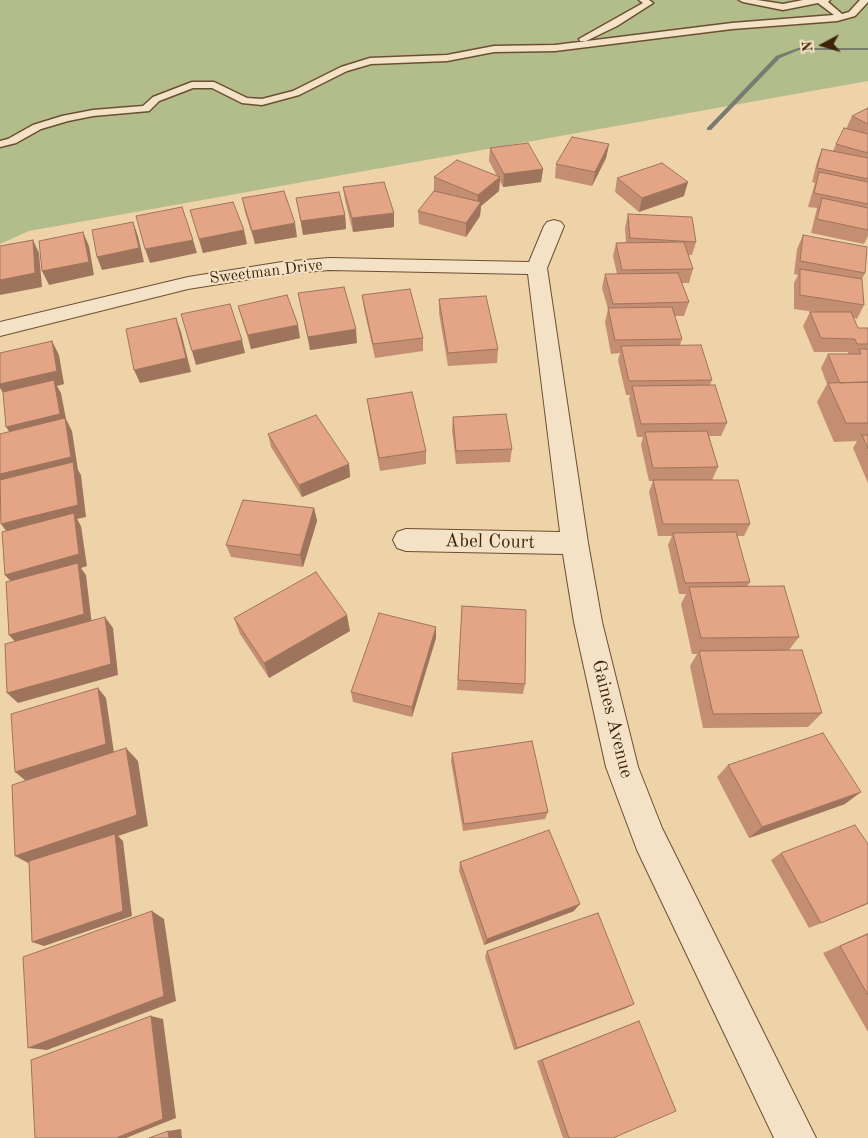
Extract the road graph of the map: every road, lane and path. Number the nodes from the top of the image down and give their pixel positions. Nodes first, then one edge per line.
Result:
1 (743, 0) edge
2 (864, 0) edge
3 (650, 1) edge
4 (823, 1) edge
5 (837, 18) junction
6 (574, 44) junction
7 (0, 144) edge
8 (554, 226) dead end
9 (537, 268) junction
10 (0, 328) edge
11 (406, 540) dead end
12 (575, 544) junction
13 (795, 1138) edge

1 - 4 lane
2 - 5 lane
3 - 6 lane
4 - 5 lane
5 - 6 lane
6 - 7 lane
8 - 9 street
9 - 10 street, Sweetman Drive
9 - 12 street, Gaines Avenue
11 - 12 street, Abel Court
12 - 13 street, Gaines Avenue

